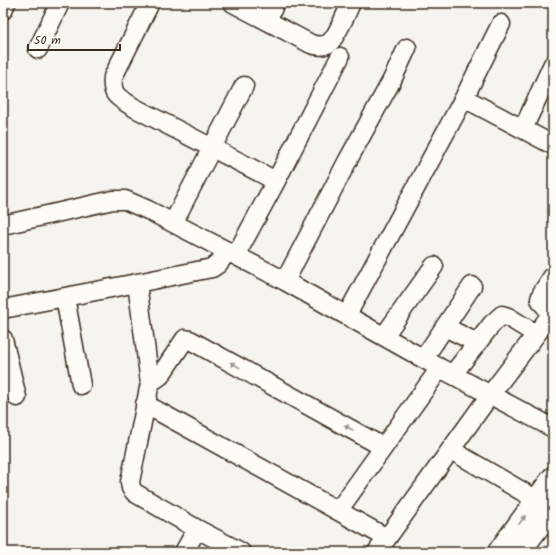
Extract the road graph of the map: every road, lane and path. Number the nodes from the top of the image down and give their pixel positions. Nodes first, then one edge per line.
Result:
1 (6, 3) edge
2 (60, 3) edge
3 (150, 3) edge
4 (233, 3) edge
5 (275, 3) edge
6 (351, 3) edge
7 (3, 10) edge
8 (267, 21) junction
9 (501, 24) dead end
10 (406, 48) dead end
11 (38, 49) dead end
12 (340, 57) dead end
13 (553, 64) edge
14 (244, 86) dead end
15 (464, 98) junction
16 (523, 129) junction
17 (553, 145) edge
18 (212, 148) junction
19 (276, 181) junction
20 (173, 223) junction
21 (3, 225) edge
22 (232, 253) junction
23 (434, 266) dead end
24 (553, 276) edge
25 (285, 281) junction
26 (137, 283) junction
27 (472, 286) dead end
28 (65, 297) junction
29 (3, 309) edge
30 (347, 315) junction
31 (445, 327) junction
32 (536, 334) junction
33 (384, 336) junction
34 (3, 338) edge
35 (477, 343) junction
36 (424, 358) junction
37 (447, 371) junction
38 (150, 383) junction
39 (81, 385) dead end
40 (490, 394) junction
41 (17, 397) dead end
42 (145, 404) junction
43 (553, 428) edge
44 (383, 447) junction
45 (451, 450) junction
46 (553, 478) edge
47 (545, 504) edge
48 (338, 510) junction
49 (197, 529) junction
50 (382, 545) edge
51 (184, 552) edge
52 (241, 552) edge
53 (499, 552) edge
54 (519, 552) edge

1 - 7 street
2 - 11 street
3 - 18 street
4 - 8 street
5 - 8 street
6 - 8 street
9 - 15 street
10 - 25 street
12 - 19 street
13 - 16 street
14 - 18 street
15 - 16 street
15 - 30 street
16 - 17 street
18 - 19 street
18 - 20 street
19 - 22 street
20 - 21 street
20 - 22 street
22 - 25 street
22 - 26 street
23 - 33 street
24 - 32 street
25 - 30 street
26 - 28 street
26 - 38 street
27 - 31 street
28 - 29 street
28 - 39 street
30 - 33 street
31 - 35 street
31 - 36 street
32 - 35 street
32 - 40 street
33 - 36 street
34 - 41 street
35 - 37 street
36 - 37 street
37 - 40 street
37 - 44 street
38 - 42 street
44 -> 38 street
40 - 43 street
40 - 45 street
42 - 48 street
42 - 49 street
44 - 48 street
45 - 47 street
45 - 50 street
46 - 47 main road
53 -> 47 main road
47 - 54 main road
48 - 50 street
49 - 51 street
49 - 52 street

